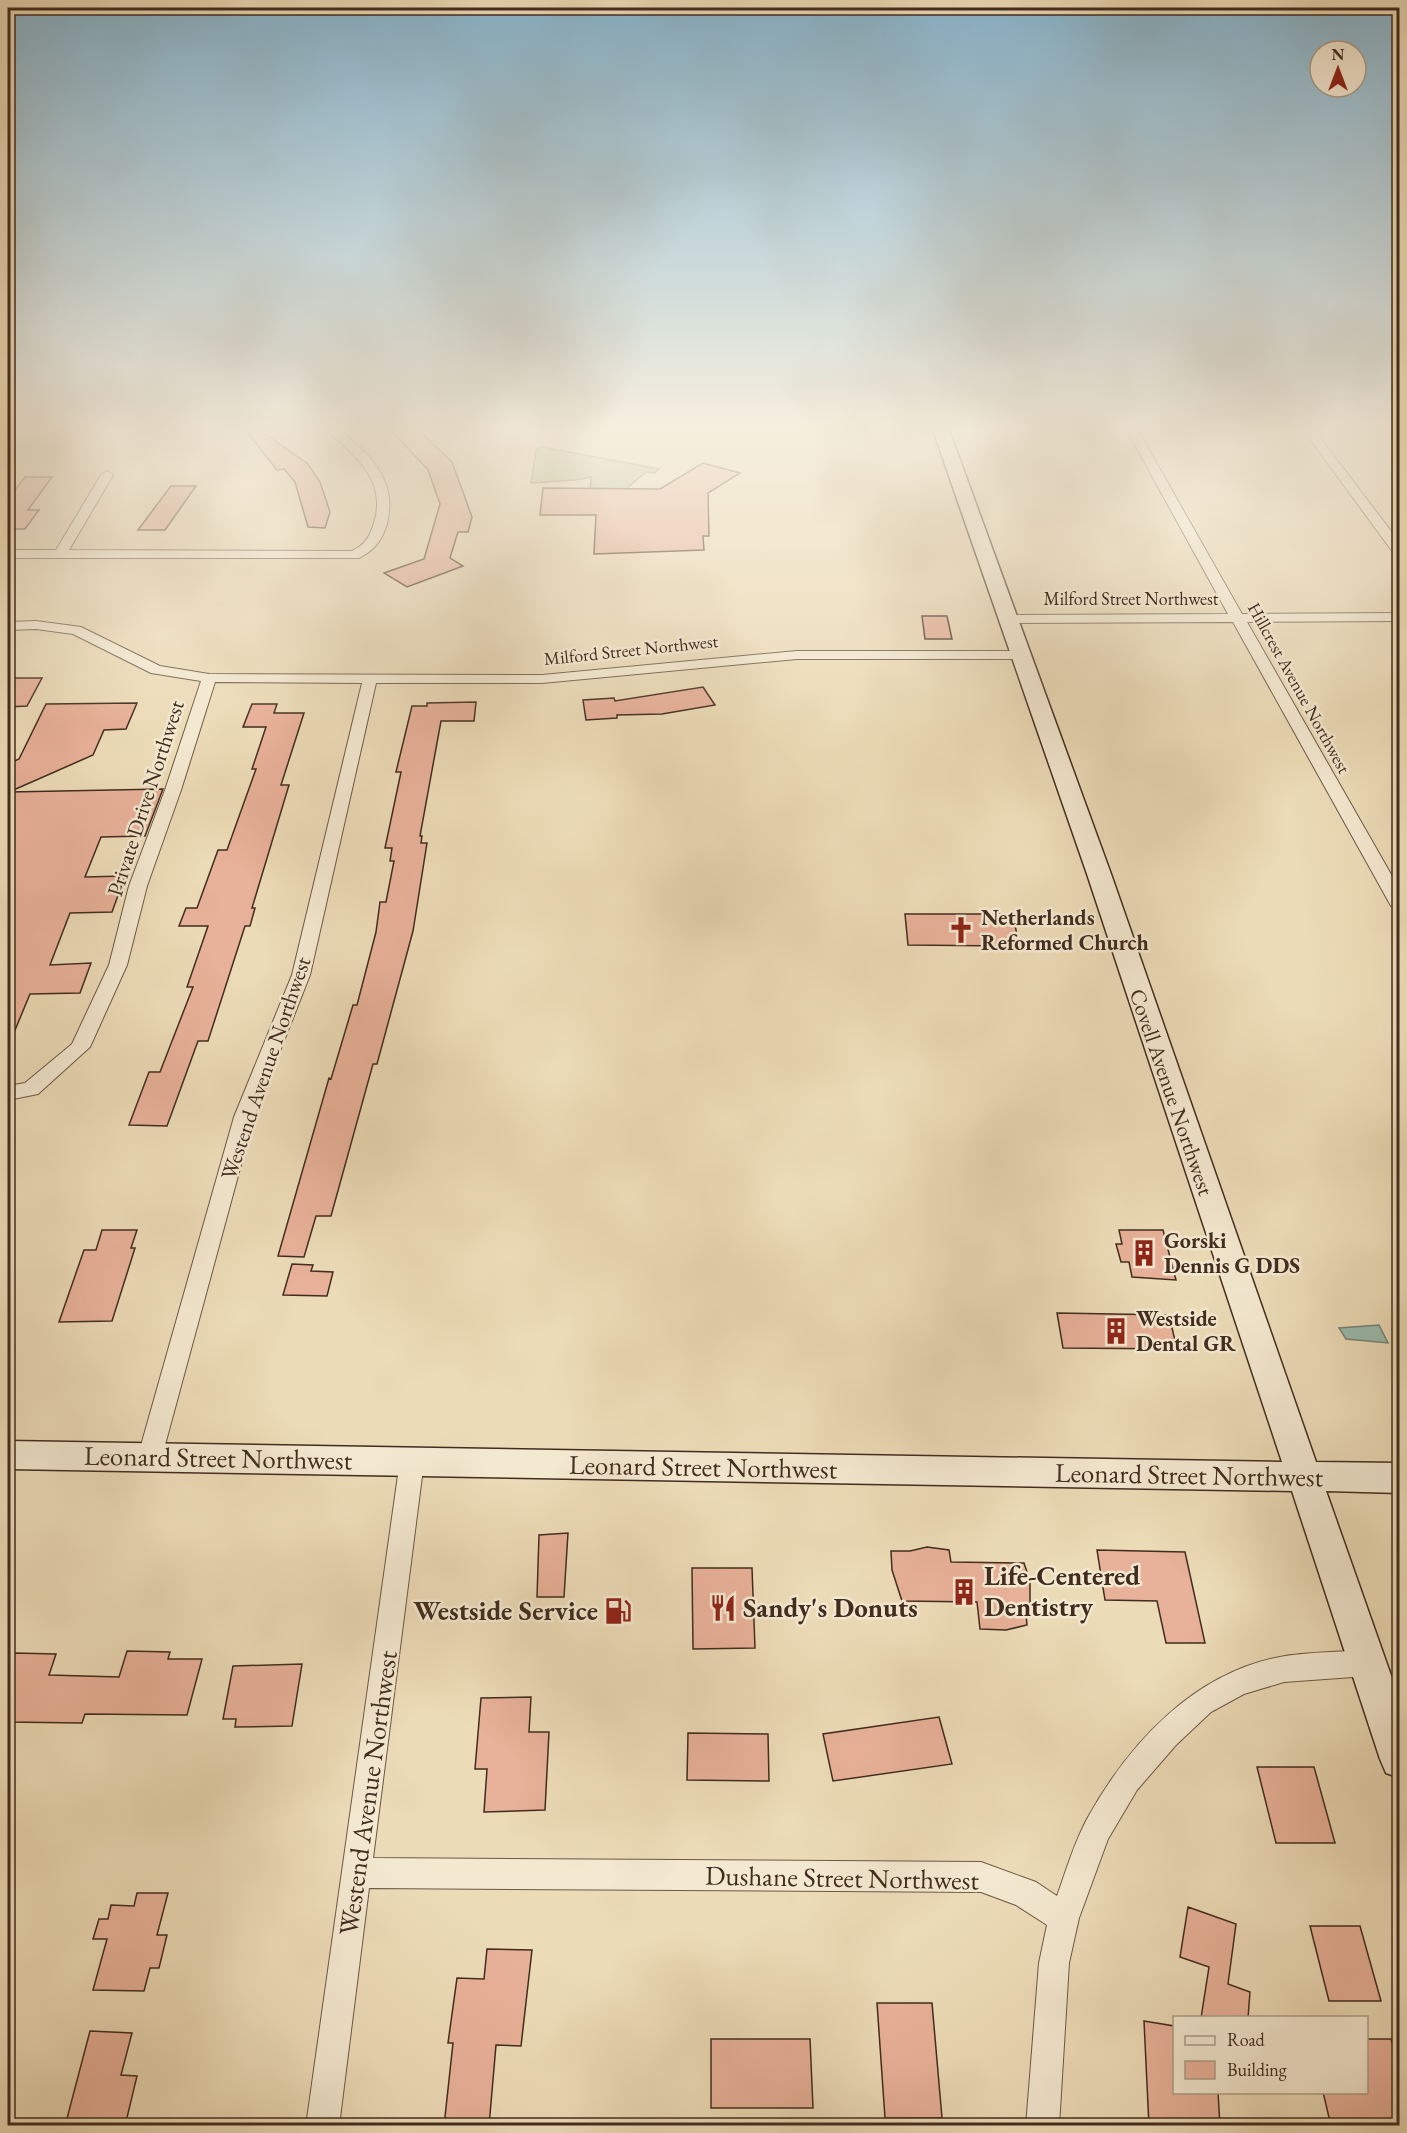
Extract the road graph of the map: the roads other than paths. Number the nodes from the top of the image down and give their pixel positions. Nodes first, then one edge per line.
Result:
1 (76, 527) edge
2 (380, 527) edge
3 (975, 527) edge
4 (1186, 527) edge
5 (1381, 527) edge
6 (1400, 552) edge
7 (8, 554) edge
8 (60, 554) junction
9 (1400, 617) edge
10 (1237, 618) junction
11 (1007, 619) junction
12 (8, 626) edge
13 (1021, 655) junction
14 (209, 678) junction
15 (370, 678) junction
16 (1400, 906) edge
17 (8, 1093) edge
18 (8, 1455) edge
19 (150, 1456) junction
20 (412, 1461) junction
21 (1304, 1478) junction
22 (1400, 1478) edge
23 (1367, 1663) junction
24 (1400, 1759) edge
25 (357, 1873) junction
26 (1064, 1918) junction
27 (322, 2126) edge
28 (1042, 2126) edge

1 - 8 street
2 - 8 street
3 - 11 street, Covell Avenue Northwest
4 - 10 street, Hillcrest Avenue Northwest
5 - 6 street
7 - 8 street
9 - 10 street, Milford Street Northwest
10 - 11 street, Milford Street Northwest
10 - 16 street, Hillcrest Avenue Northwest
11 - 13 street, Covell Avenue Northwest
12 - 14 street, Private Drive Northwest
13 - 15 street, Milford Street Northwest
13 - 21 street, Covell Avenue Northwest
14 - 15 street, Milford Street Northwest
14 - 17 street, Private Drive Northwest
15 - 19 street, Westend Avenue Northwest
18 - 19 street, Leonard Street Northwest
19 - 20 street, Leonard Street Northwest
20 - 21 street, Leonard Street Northwest
20 - 25 street, Westend Avenue Northwest
21 - 22 street, Leonard Street Northwest
21 - 23 street, Covell Avenue Northwest
23 - 24 street, Covell Avenue Northwest
23 - 26 street
25 - 26 street, Dushane Street Northwest
25 - 27 street, Westend Avenue Northwest
26 - 28 street

